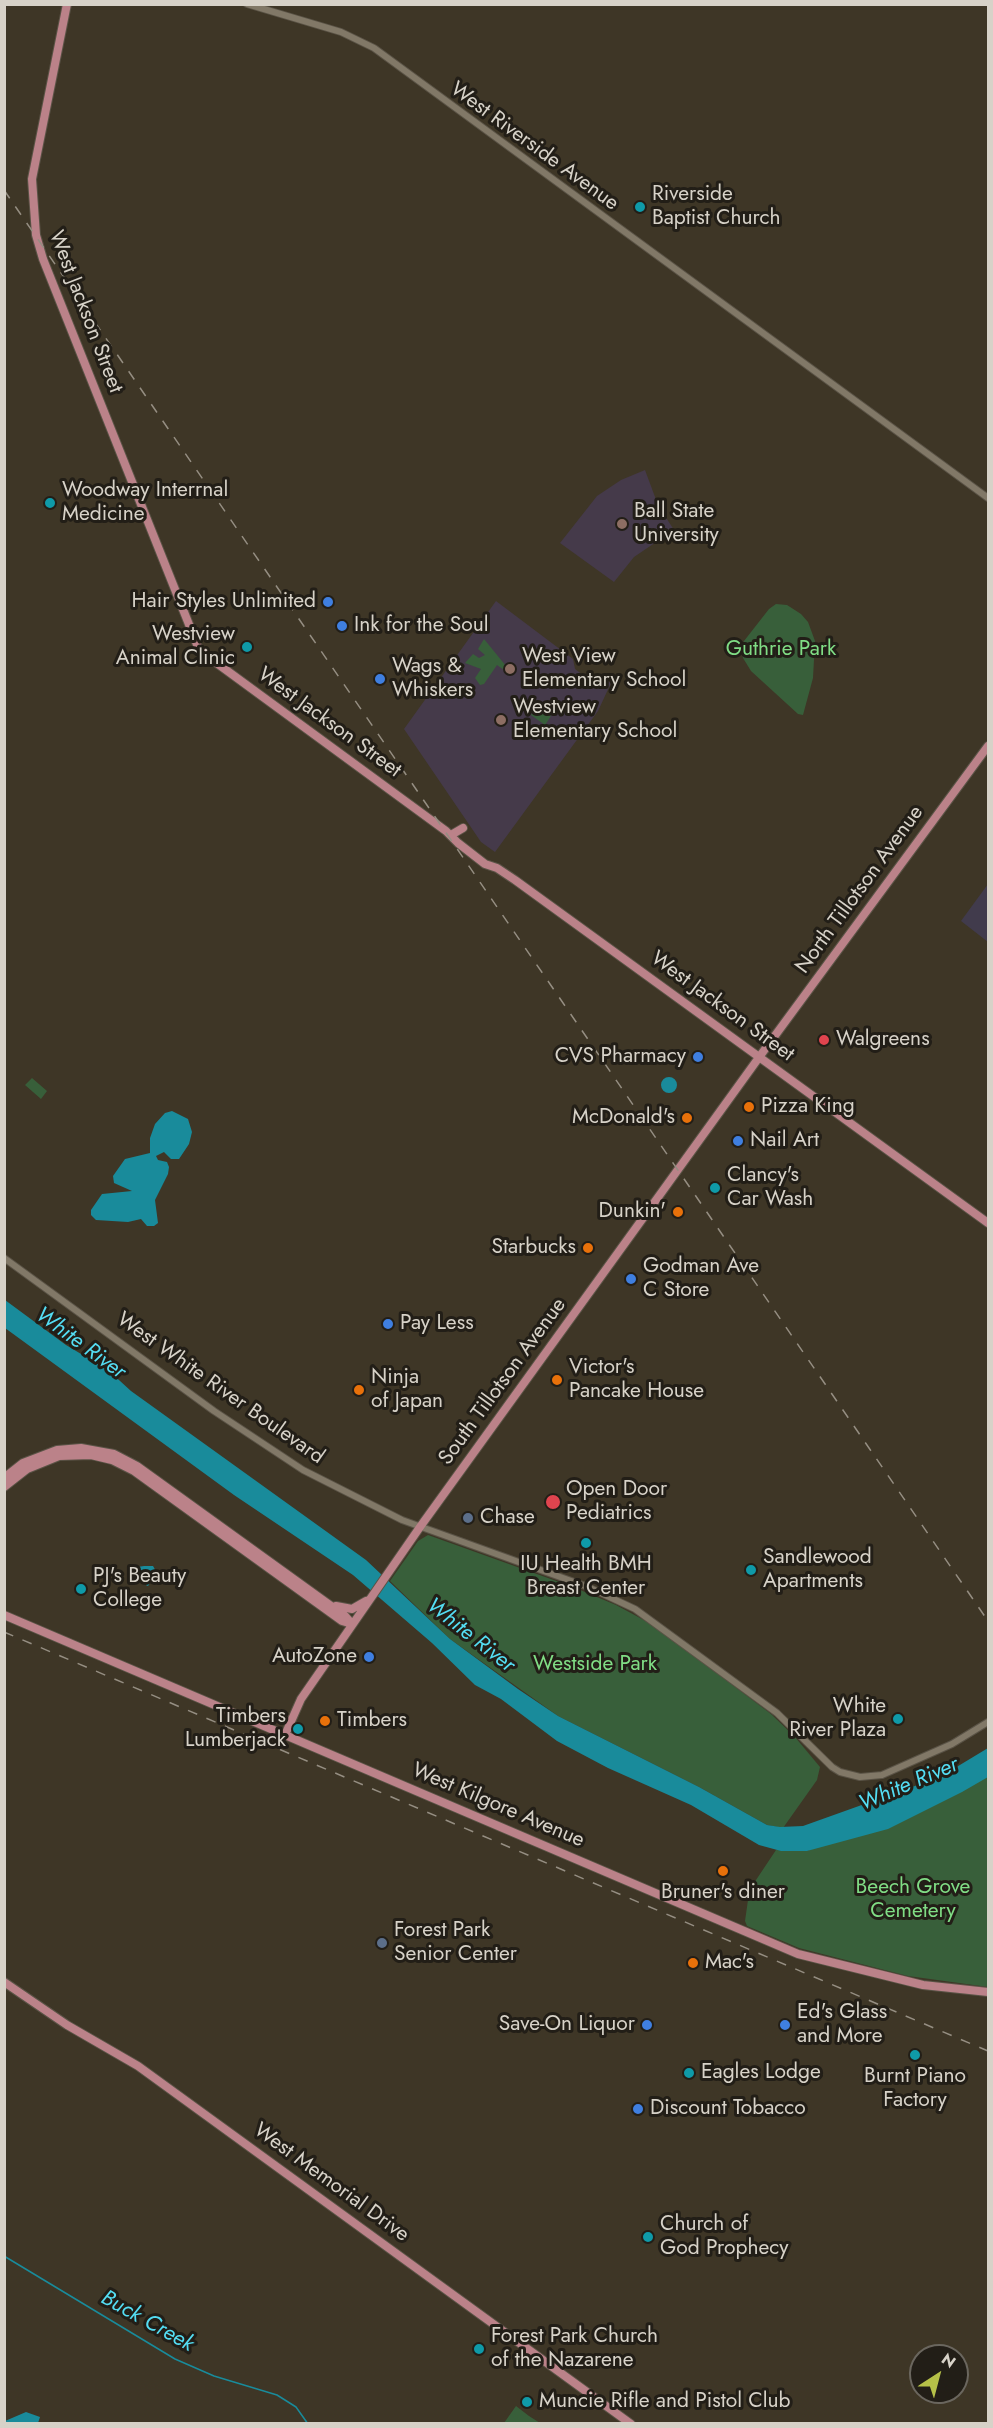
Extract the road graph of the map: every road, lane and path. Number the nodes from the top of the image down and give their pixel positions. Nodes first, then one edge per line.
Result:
1 (67, 4) edge
2 (247, 4) edge
3 (988, 498) edge
4 (988, 746) edge
5 (985, 758) edge
6 (463, 828) dead end
7 (450, 836) junction
8 (760, 1056) junction
9 (988, 1223) edge
10 (4, 1258) edge
11 (4, 1478) edge
12 (4, 1487) edge
13 (420, 1527) junction
14 (327, 1603) junction
15 (362, 1606) junction
16 (4, 1615) edge
17 (352, 1624) junction
18 (988, 1722) edge
19 (285, 1735) junction
20 (4, 1982) edge
21 (988, 1992) edge
22 (631, 2424) edge

1 - 7 main road, West Jackson Street
2 - 3 street, West Riverside Avenue
4 - 5 main road, North Tillotson Avenue
5 - 8 main road, North Tillotson Avenue
6 - 7 main road
7 - 8 main road, West Jackson Street
8 - 9 main road, West Jackson Street
8 - 13 main road, South Tillotson Avenue
10 - 13 street, West White River Boulevard
11 - 14 main road
12 - 17 main road
13 - 15 main road, South Tillotson Avenue
13 - 18 street, West White River Boulevard
14 - 15 main road
14 - 17 main road
15 - 17 main road
16 - 19 main road, West Kilgore Avenue
17 - 19 main road
19 - 21 main road, West Kilgore Avenue
20 - 22 main road, West Memorial Drive

